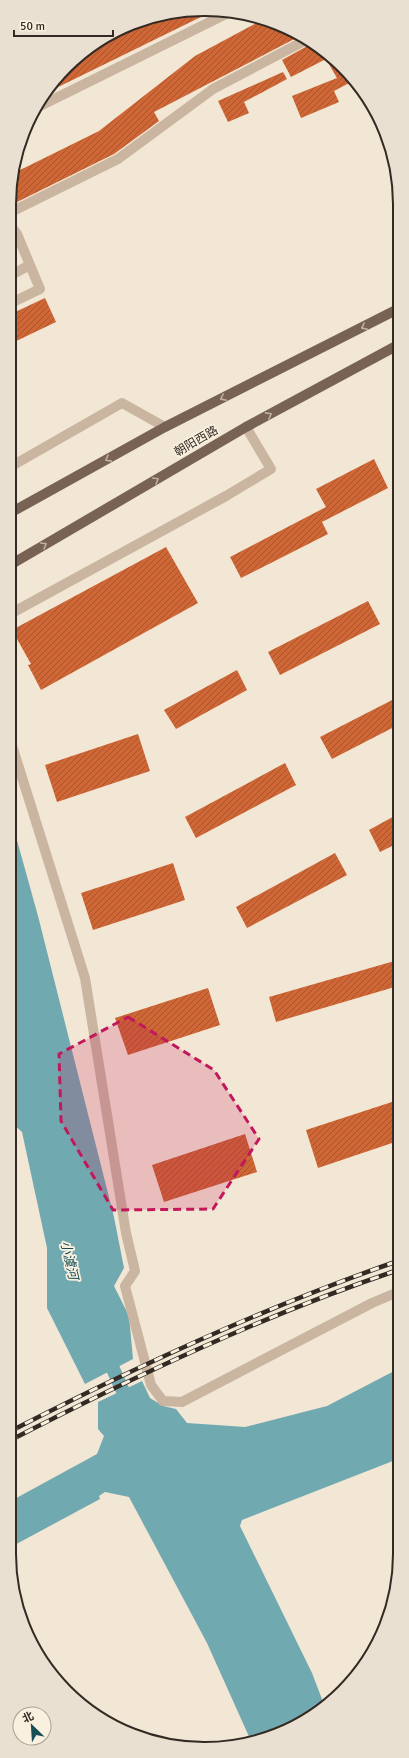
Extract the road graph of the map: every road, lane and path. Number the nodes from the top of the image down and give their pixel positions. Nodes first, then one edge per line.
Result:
1 (221, 17) edge
2 (301, 43) edge
3 (46, 103) edge
4 (16, 210) edge
5 (16, 233) edge
6 (30, 265) junction
7 (16, 272) edge
8 (16, 301) edge
9 (393, 312) edge
10 (393, 348) edge
11 (166, 427) junction
12 (246, 427) junction
13 (16, 464) edge
14 (16, 510) edge
15 (16, 561) edge
16 (16, 611) edge
17 (16, 758) edge
18 (393, 1294) edge

1 - 3 street
2 - 4 street
5 - 6 street
6 - 7 street
6 - 8 street
9 -> 11 main road, 朝阳西路
12 -> 10 main road, 朝阳西路
11 - 13 street
11 -> 14 main road, 朝阳西路
15 -> 12 main road, 朝阳西路
12 - 16 street
17 - 18 street

